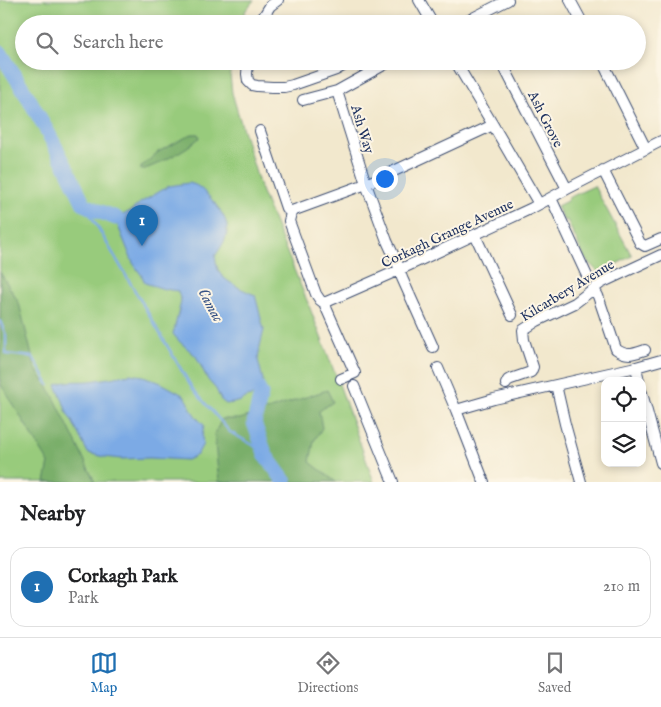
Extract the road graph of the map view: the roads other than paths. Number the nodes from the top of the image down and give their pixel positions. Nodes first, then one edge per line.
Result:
1 (278, 0) edge
2 (419, 0) edge
3 (570, 0) edge
4 (501, 1) edge
5 (264, 15) edge
6 (425, 15) edge
7 (485, 15) edge
8 (578, 15) edge
9 (247, 70) edge
10 (336, 70) edge
11 (375, 70) edge
12 (460, 70) edge
13 (506, 70) edge
14 (606, 70) edge
15 (337, 92) junction
16 (304, 100) dead end
17 (493, 125) junction
18 (260, 131) dead end
19 (661, 141) edge
20 (646, 149) junction
21 (603, 170) junction
22 (366, 184) junction
23 (567, 189) junction
24 (551, 198) junction
25 (538, 204) junction
26 (291, 213) junction
27 (475, 235) junction
28 (661, 239) edge
29 (661, 255) edge
30 (399, 270) junction
31 (588, 278) dead end
32 (594, 289) junction
33 (324, 303) junction
34 (512, 315) dead end
35 (433, 347) dead end
36 (645, 350) dead end
37 (661, 360) edge
38 (636, 367) junction
39 (438, 368) dead end
40 (638, 377) edge
41 (341, 379) dead end
42 (506, 384) dead end
43 (556, 385) junction
44 (354, 386) dead end
45 (646, 408) edge
46 (456, 410) junction
47 (661, 463) edge
48 (393, 482) edge
49 (484, 482) edge
50 (581, 482) edge

1 - 5 street
2 - 6 street
3 - 8 street
4 - 7 street
9 - 10 street
11 - 15 street
12 - 17 street
13 - 23 street, Ash Grove
14 - 20 street
15 - 16 street
15 - 22 street, Ash Way
17 - 22 street
17 - 25 street
18 - 26 street
19 - 20 street, Corkagh Grange Avenue
20 - 21 street, Corkagh Grange Avenue
21 - 23 street, Corkagh Grange Avenue
21 - 28 street
22 - 26 street
22 - 30 street, Ash Way
23 - 24 street, Corkagh Grange Avenue
24 - 25 street, Corkagh Grange Avenue
24 - 31 street
25 - 27 street, Corkagh Grange Avenue
26 - 33 street
27 - 30 street, Corkagh Grange Avenue
27 - 34 street
29 - 32 street, Kilcarbery Avenue
30 - 33 street, Corkagh Grange Avenue
30 - 35 street, Ash Way
32 - 36 street
32 - 42 street, Kilcarbery Avenue
33 - 41 street
37 - 38 street
38 - 40 street
38 - 43 street
39 - 46 street
43 - 46 street
43 - 50 street
44 - 48 street
45 - 47 street
46 - 49 street

